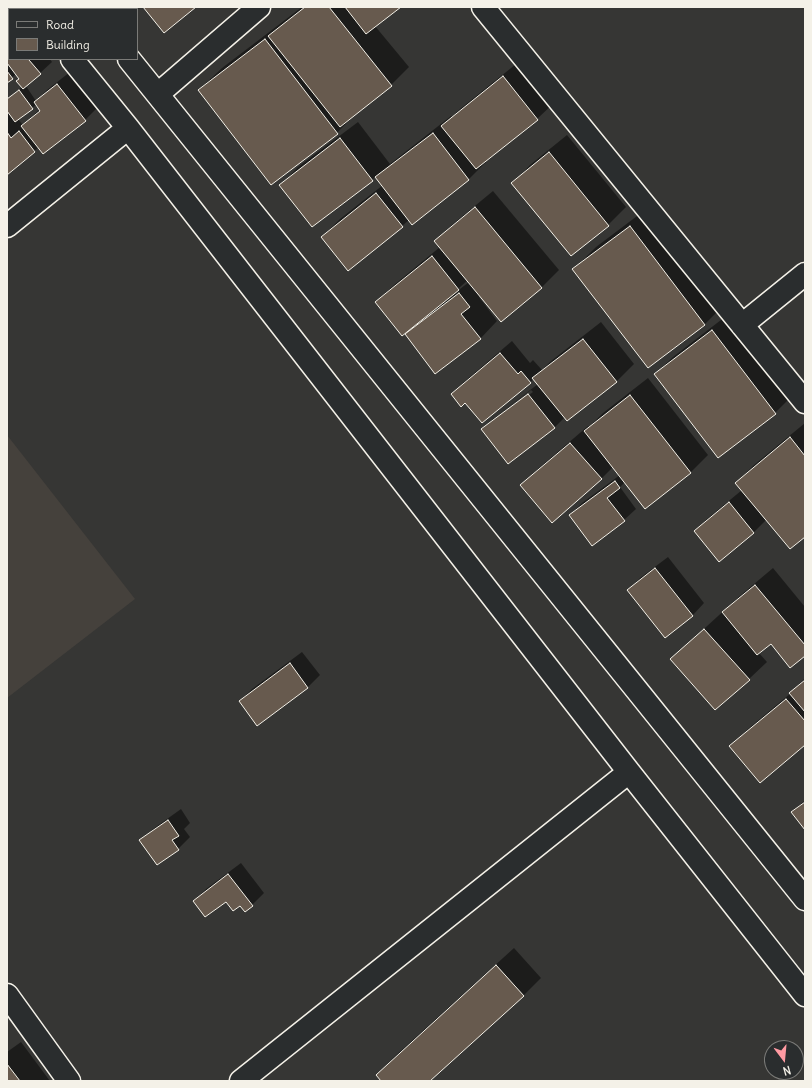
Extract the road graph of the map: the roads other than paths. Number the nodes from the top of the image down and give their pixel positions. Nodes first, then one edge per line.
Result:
1 (259, 7) edge
2 (483, 7) edge
3 (73, 60) edge
4 (130, 60) edge
5 (158, 94) junction
6 (128, 128) junction
7 (7, 225) edge
8 (805, 274) edge
9 (742, 325) junction
10 (805, 402) edge
11 (629, 772) junction
12 (805, 899) edge
13 (7, 995) edge
14 (805, 995) edge
15 (70, 1081) edge
16 (241, 1081) edge

1 - 5 street
2 - 9 street
3 - 6 street
4 - 5 street
5 - 12 street
6 - 7 street
6 - 11 street
8 - 9 street
9 - 10 street
11 - 14 street
11 - 16 street
13 - 15 street

